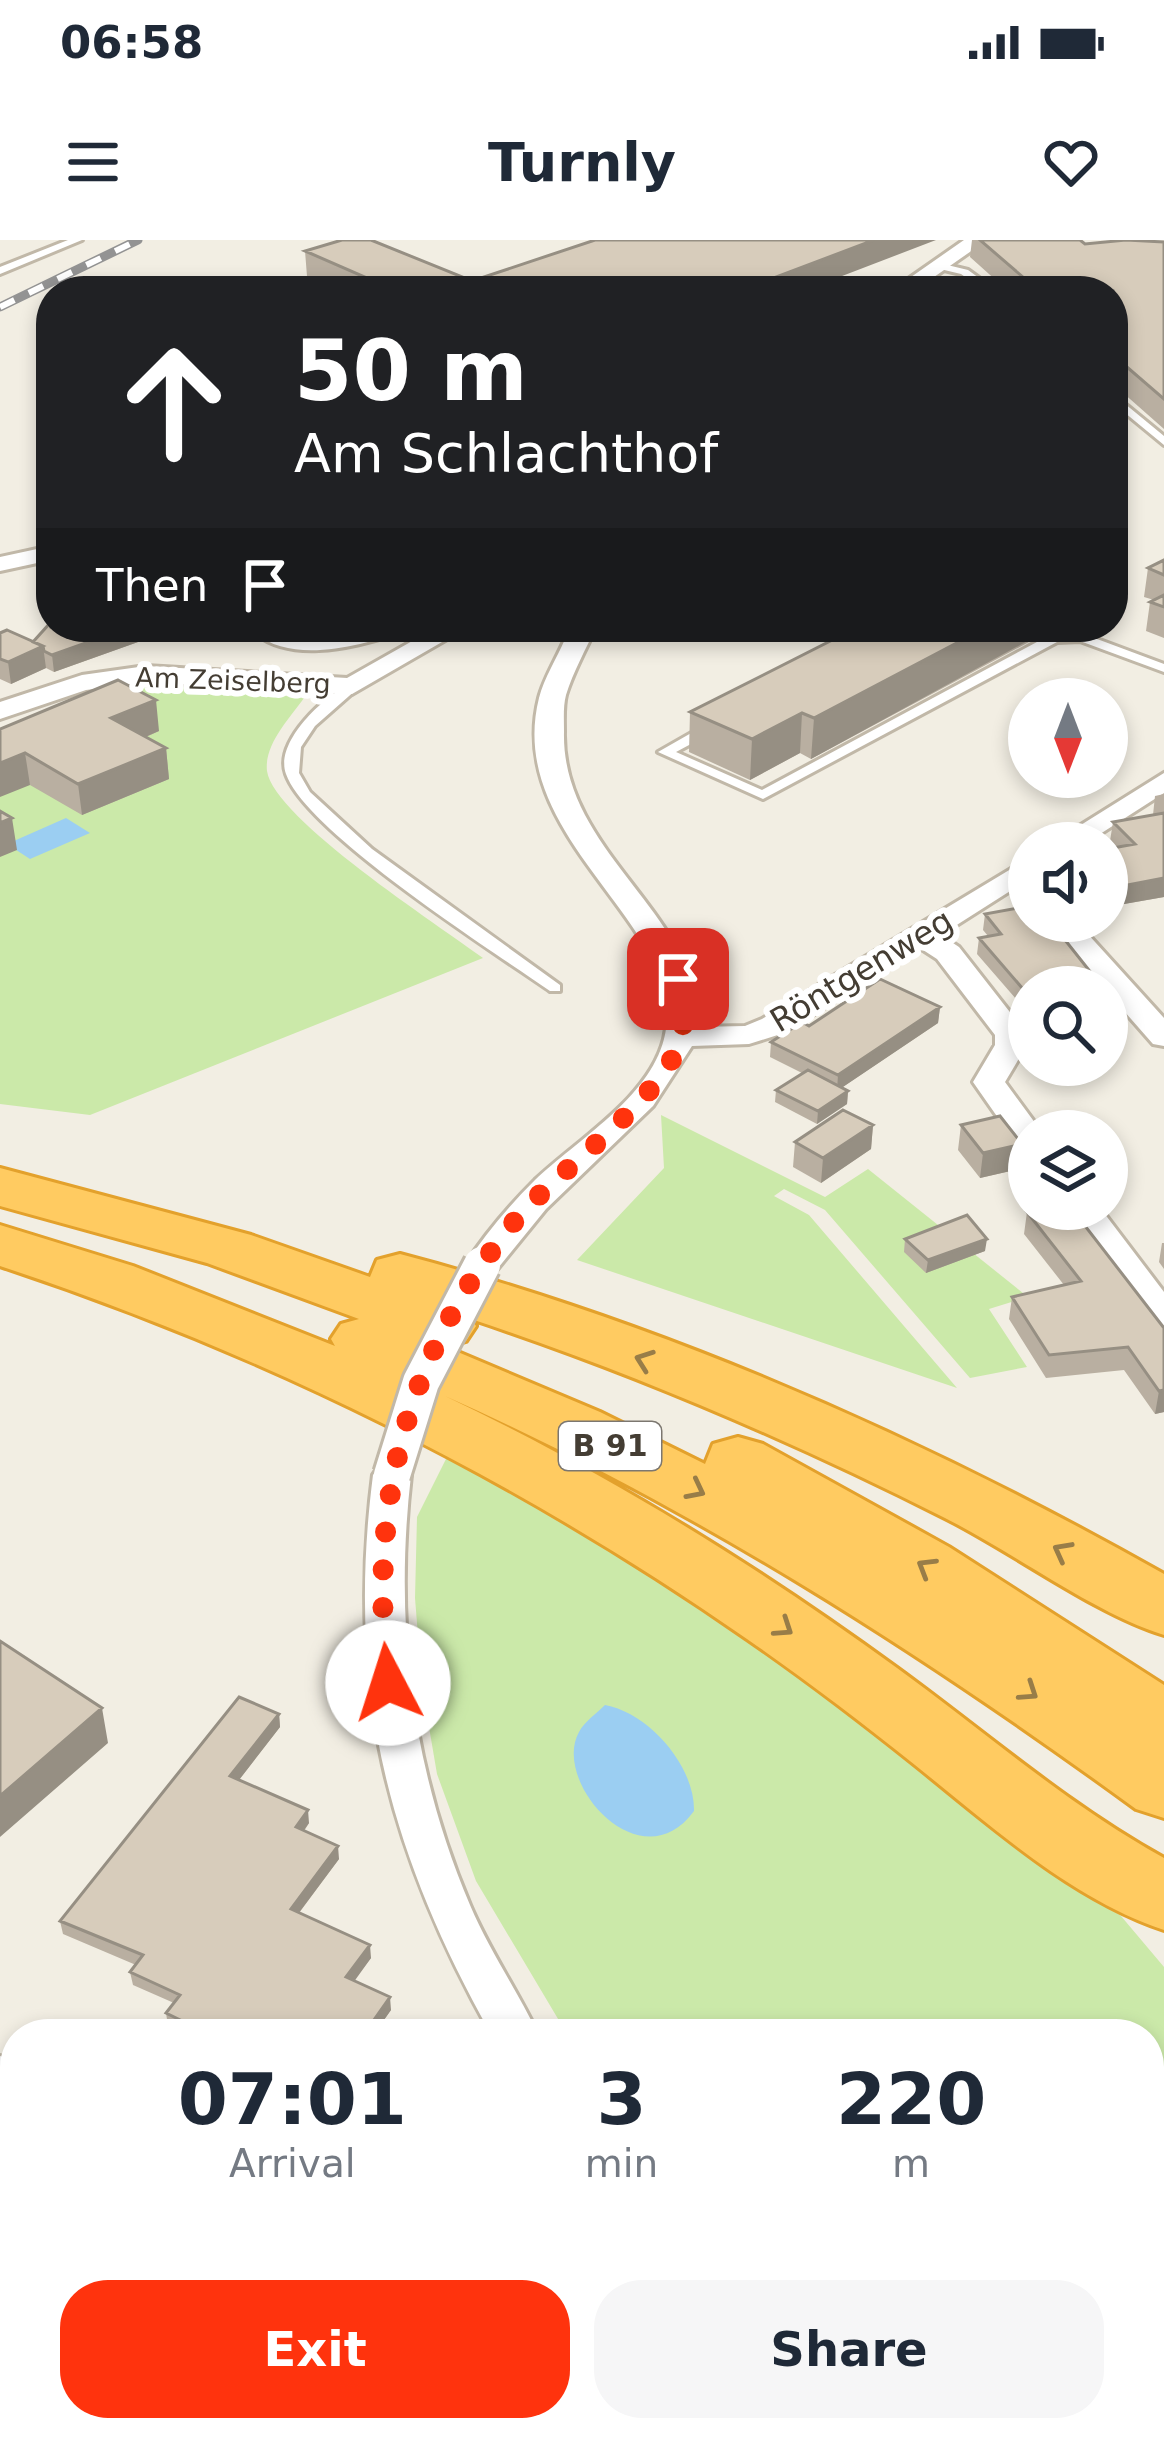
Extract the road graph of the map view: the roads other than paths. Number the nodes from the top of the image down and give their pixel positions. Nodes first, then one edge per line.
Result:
1 (77, 240) edge
2 (977, 240) edge
3 (939, 266) junction
4 (0, 271) edge
5 (924, 276) edge
6 (970, 276) edge
7 (1128, 410) edge
8 (1164, 442) edge
9 (36, 556) edge
10 (0, 564) edge
11 (292, 642) edge
12 (334, 642) edge
13 (429, 642) edge
14 (576, 642) edge
15 (1047, 642) edge
16 (1101, 642) edge
17 (1164, 668) edge
18 (352, 686) junction
19 (0, 711) edge
20 (724, 720) edge
21 (1164, 781) edge
22 (1099, 822) edge
23 (1008, 885) edge
24 (920, 934) junction
25 (1079, 942) edge
26 (555, 988) dead end
27 (1164, 1036) edge
28 (682, 1037) junction
29 (1009, 1110) edge
30 (0, 1187) edge
31 (0, 1224) edge
32 (1099, 1230) edge
33 (0, 1244) edge
34 (1164, 1317) edge
35 (1164, 1608) edge
36 (1164, 1723) edge
37 (1164, 1786) edge
38 (1074, 1846) junction
39 (1164, 1897) edge
40 (1164, 1935) edge
41 (506, 2019) edge

1 - 4 lane
2 - 3 street
3 - 5 street
3 - 6 lane
7 - 8 lane
9 - 10 street
11 - 12 street
13 - 18 street, Am Zeiselberg
14 - 28 street
15 - 20 lane
16 - 17 lane
18 - 19 street, Am Zeiselberg
18 - 26 lane
21 - 22 street
23 - 24 street, Röntgenweg
24 - 28 street, Röntgenweg
24 - 29 street
25 - 27 street
28 - 41 street, bridge
35 -> 30 highway
36 -> 30 highway, B 91
31 -> 37 highway, B 91
32 - 34 street
33 -> 38 highway
38 - 39 highway
38 - 40 highway

